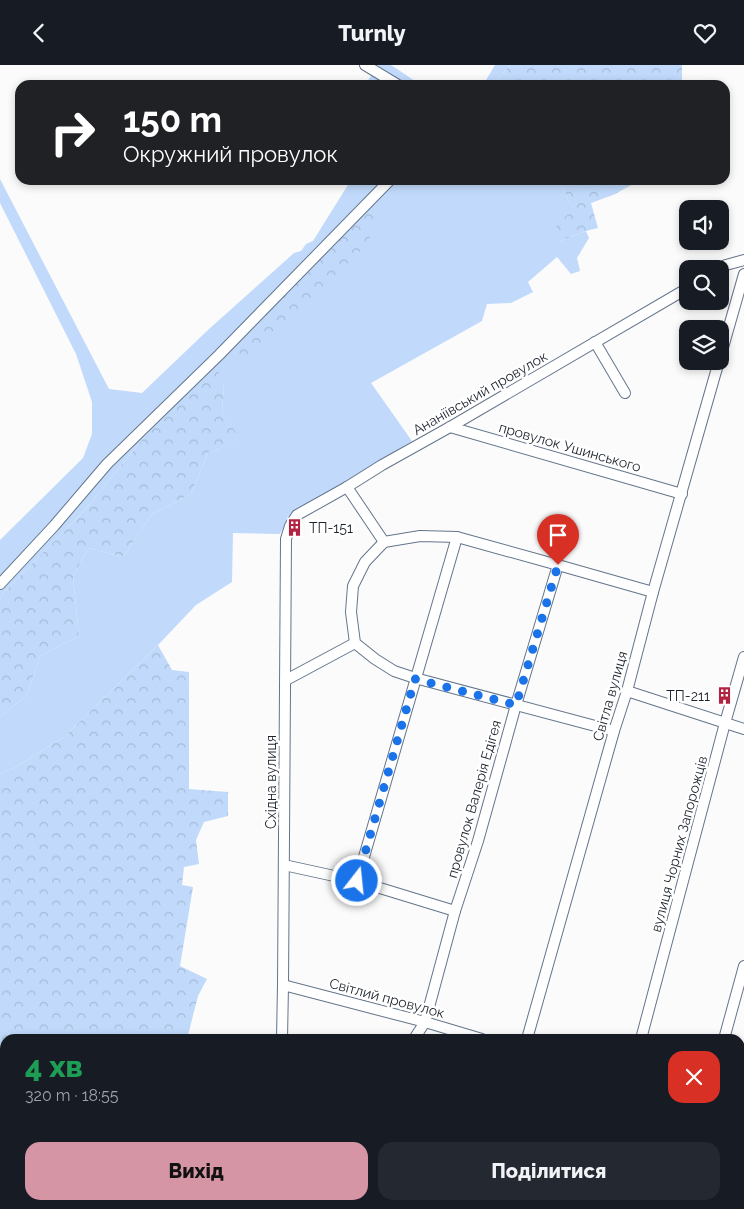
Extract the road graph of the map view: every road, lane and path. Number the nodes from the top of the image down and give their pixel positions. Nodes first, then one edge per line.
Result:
1 (365, 65) edge
2 (390, 80) edge
3 (385, 185) edge
4 (744, 260) edge
5 (729, 264) edge
6 (744, 274) edge
7 (679, 293) edge
8 (729, 328) edge
9 (595, 342) junction
10 (717, 370) edge
11 (625, 393) dead end
12 (450, 427) junction
13 (348, 487) junction
14 (682, 493) junction
15 (290, 526) joint
16 (457, 537) junction
17 (384, 543) junction
18 (558, 565) junction
19 (0, 584) edge
20 (653, 592) junction
21 (355, 643) junction
22 (744, 657) edge
23 (415, 679) junction
24 (286, 680) junction
25 (627, 691) junction
26 (516, 705) junction
27 (725, 723) junction
28 (744, 729) edge
29 (614, 731) junction
30 (284, 865) junction
31 (357, 881) junction
32 (455, 911) junction
33 (744, 966) edge
34 (283, 985) junction
35 (425, 1022) junction
36 (282, 1034) edge
37 (417, 1034) edge
38 (465, 1034) edge
39 (528, 1034) edge
40 (642, 1034) edge
41 (725, 1034) edge

1 - 2 street
3 - 19 street
4 - 5 street
6 - 8 street, Світла вулиця
7 - 9 street, Ананіївський провулок
9 - 11 street
9 - 12 street, Ананіївський провулок
10 - 14 street, Світла вулиця
12 - 13 street, Ананіївський провулок
12 - 14 street, провулок Ушинського
13 - 15 street, Ананіївський провулок
13 - 17 street
14 - 20 street, Світла вулиця
15 - 24 street, Східна вулиця
16 - 17 street
16 - 18 street
16 - 23 street
17 - 21 street
18 - 20 street
18 - 26 street, провулок Валерія Едігея
20 - 25 street, Світла вулиця
21 - 23 street
21 - 24 street
22 - 27 street, вулиця Чорних Запорожців
23 - 26 street
23 - 31 street
24 - 30 street, Східна вулиця
25 - 27 street
25 - 29 street, Світла вулиця
26 - 29 street
26 - 32 street, провулок Валерія Едігея
27 - 28 street
27 - 40 street, вулиця Чорних Запорожців
29 - 39 street, Світла вулиця
30 - 31 street
30 - 34 street, Східна вулиця
31 - 32 street
32 - 35 street, провулок Валерія Едігея
33 - 41 street
34 - 35 street, Світлий провулок
34 - 36 street, Східна вулиця
35 - 37 street, провулок Валерія Едігея
35 - 38 street, Світлий провулок

